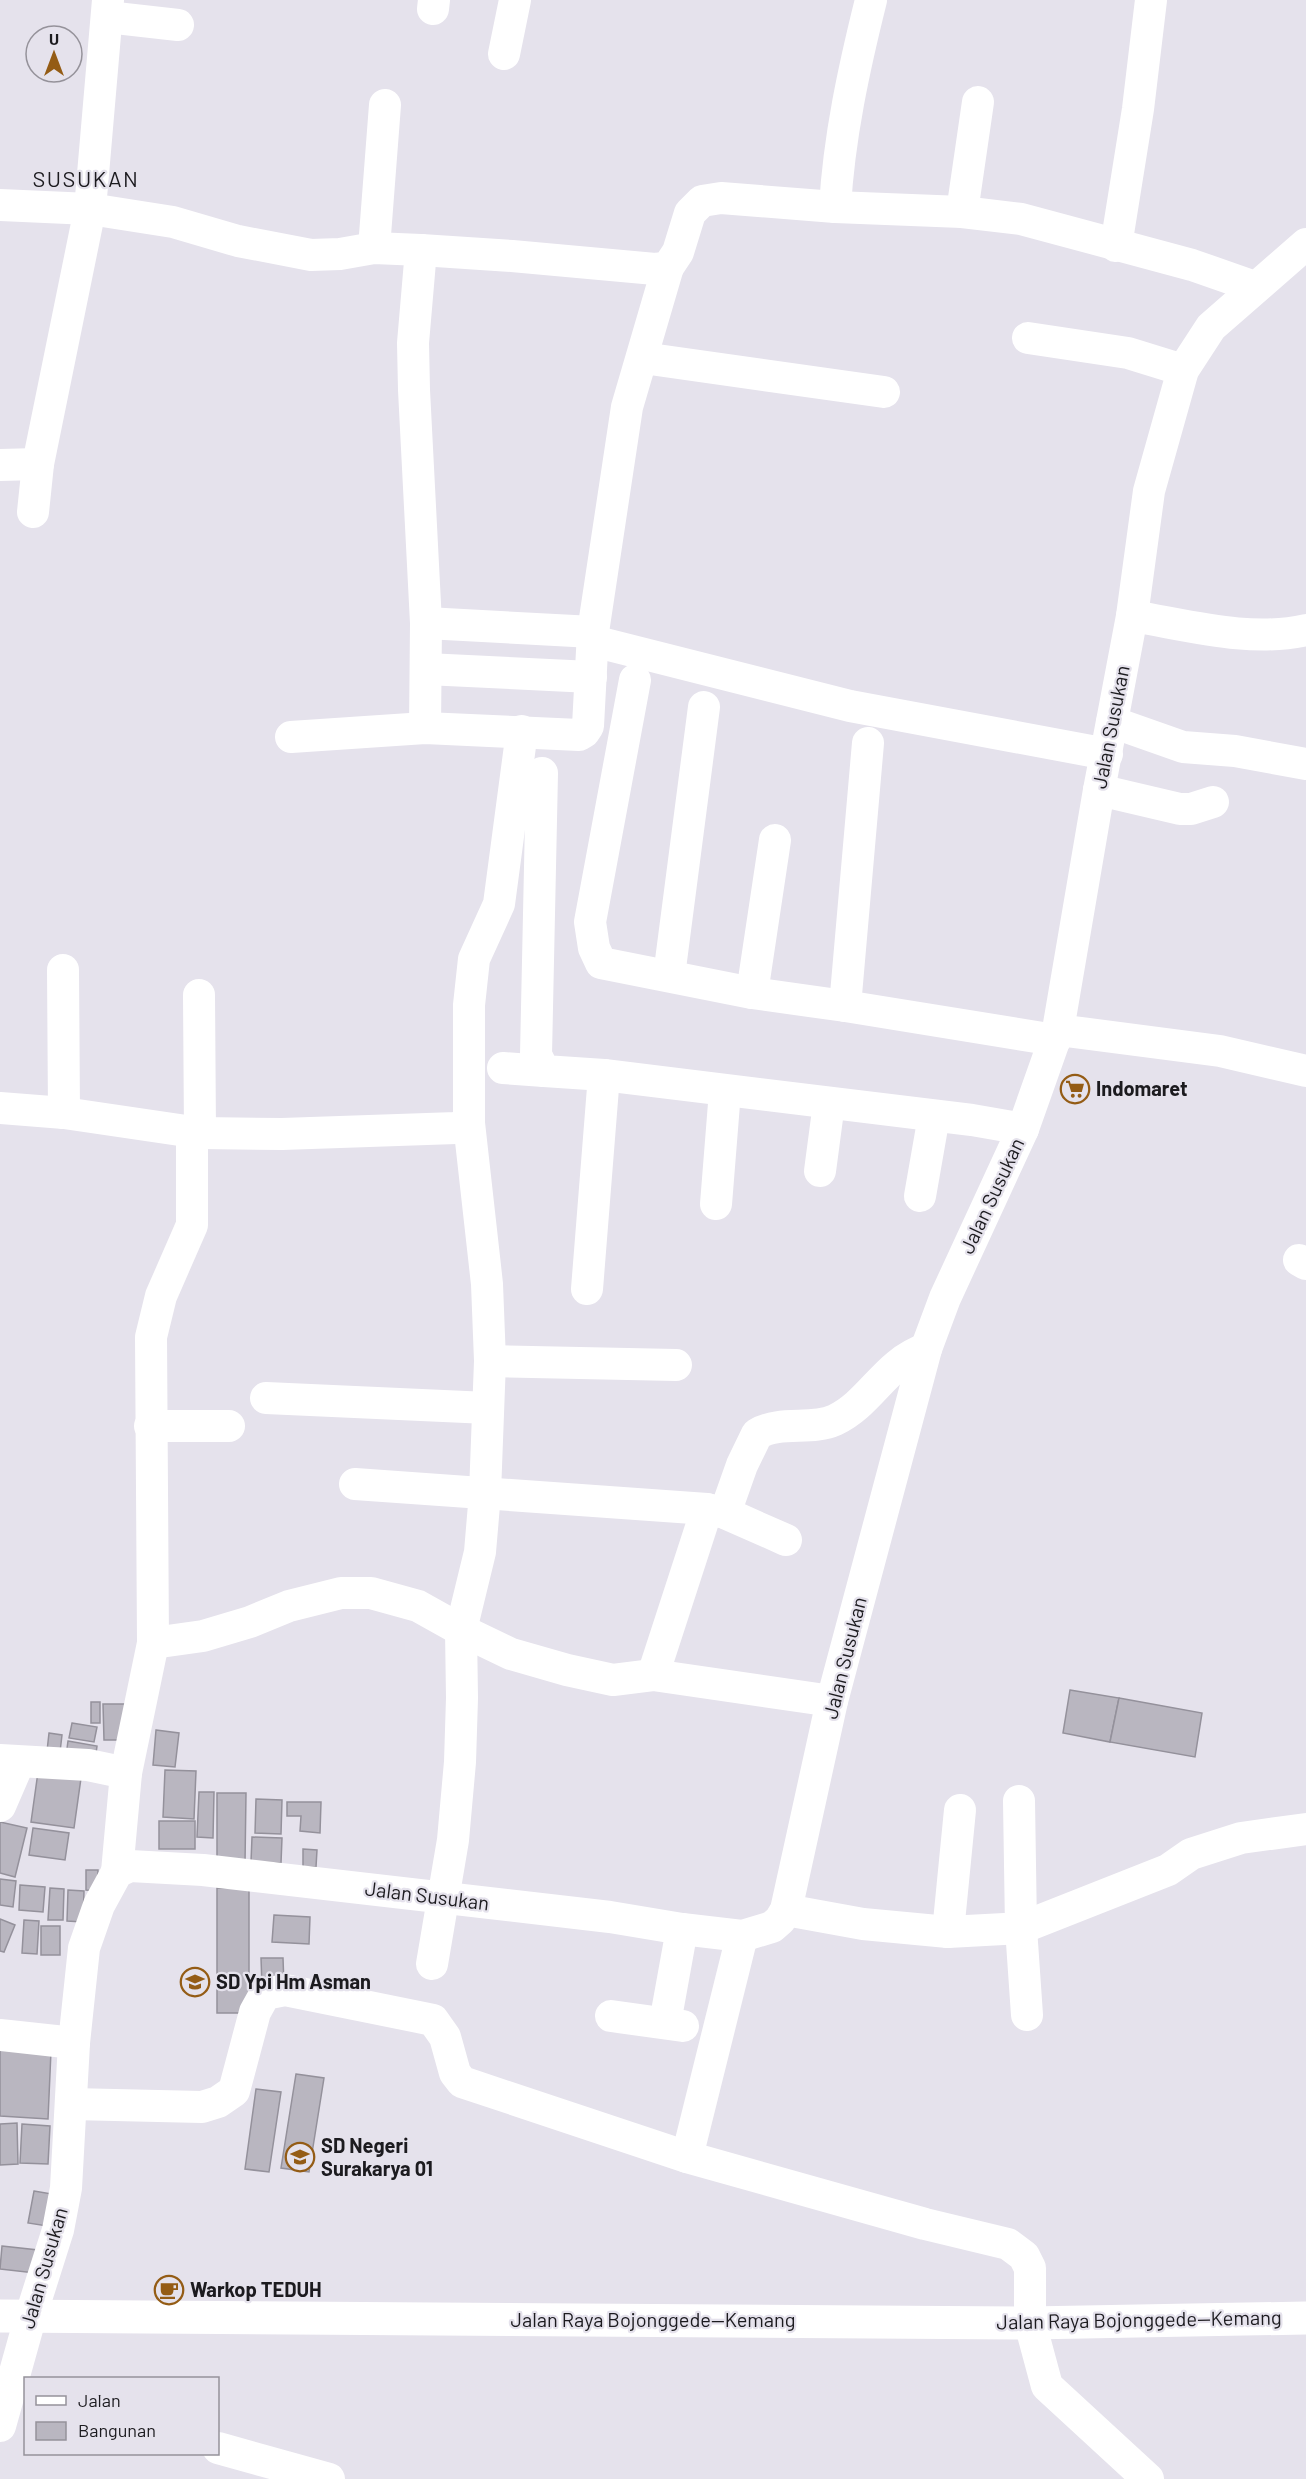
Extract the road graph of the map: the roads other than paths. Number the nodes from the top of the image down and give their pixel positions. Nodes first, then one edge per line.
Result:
1 (515, 0) edge
2 (1151, 0) edge
3 (863, 2) edge
4 (108, 8) edge
5 (178, 25) dead end
6 (504, 54) dead end
7 (978, 102) dead end
8 (385, 105) dead end
9 (0, 205) edge
10 (835, 207) junction
11 (90, 209) junction
12 (962, 212) junction
13 (1306, 244) edge
14 (1116, 246) junction
15 (374, 248) junction
16 (421, 250) junction
17 (668, 267) junction
18 (1255, 287) junction
19 (1028, 338) dead end
20 (643, 358) junction
21 (1183, 370) junction
22 (884, 392) dead end
23 (38, 464) junction
24 (0, 465) edge
25 (33, 512) dead end
26 (1132, 616) junction
27 (426, 623) junction
28 (1306, 630) edge
29 (593, 636) junction
30 (426, 669) junction
31 (591, 677) junction
32 (634, 680) dead end
33 (704, 707) dead end
34 (1112, 722) junction
35 (425, 728) junction
36 (522, 731) junction
37 (291, 737) dead end
38 (868, 743) dead end
39 (1107, 754) junction
40 (1306, 764) edge
41 (542, 773) dead end
42 (1099, 790) junction
43 (1213, 802) dead end
44 (775, 840) dead end
45 (63, 970) dead end
46 (669, 975) junction
47 (752, 993) junction
48 (199, 995) dead end
49 (845, 1006) junction
50 (1056, 1035) junction
51 (503, 1068) dead end
52 (544, 1071) junction
53 (1306, 1071) edge
54 (604, 1075) junction
55 (725, 1091) junction
56 (829, 1103) junction
57 (0, 1108) edge
58 (64, 1113) junction
59 (934, 1116) junction
60 (469, 1123) junction
61 (1023, 1129) junction
62 (196, 1132) junction
63 (820, 1171) dead end
64 (920, 1196) dead end
65 (716, 1204) dead end
66 (587, 1289) dead end
67 (926, 1349) junction
68 (490, 1361) junction
69 (676, 1365) dead end
70 (266, 1398) dead end
71 (488, 1408) junction
72 (150, 1426) junction
73 (229, 1426) dead end
74 (355, 1484) dead end
75 (485, 1493) junction
76 (716, 1511) junction
77 (786, 1540) dead end
78 (461, 1630) junction
79 (153, 1643) junction
80 (653, 1675) junction
81 (832, 1701) junction
82 (10, 1761) edge
83 (126, 1773) junction
84 (1019, 1801) dead end
85 (0, 1806) edge
86 (960, 1810) dead end
87 (1306, 1829) edge
88 (117, 1872) junction
89 (442, 1898) junction
90 (786, 1910) junction
91 (1021, 1928) junction
92 (682, 1929) junction
93 (948, 1932) junction
94 (742, 1936) junction
95 (432, 1964) dead end
96 (1027, 2015) dead end
97 (611, 2016) dead end
98 (0, 2035) edge
99 (74, 2043) junction
100 (71, 2103) junction
101 (687, 2157) junction
102 (15, 2315) edge
103 (1306, 2318) edge
104 (1030, 2323) junction
105 (8, 2412) edge
106 (219, 2448) edge
107 (329, 2479) edge
108 (1148, 2479) edge

1 - 6 street
2 - 14 street
3 - 10 street
4 - 5 street
4 - 11 street
7 - 12 street
8 - 15 street
9 - 11 street
10 - 12 street
10 - 17 street
11 - 15 street
11 - 23 street
12 - 14 street
13 - 18 street, Jalan Susukan
14 - 18 street
15 - 16 street
16 - 17 street
16 - 27 street
17 - 20 street
18 - 21 street, Jalan Susukan
19 - 21 street
20 - 22 street
20 - 29 street
21 - 26 street, Jalan Susukan
23 - 24 street
23 - 25 street
26 - 28 street
26 - 34 street, Jalan Susukan
27 - 29 street
27 - 30 street
29 - 31 street
29 - 39 street
30 - 31 street
30 - 35 street
31 - 36 street
32 - 46 street
33 - 46 street
34 - 39 street, Jalan Susukan
34 - 40 street
35 - 36 street
35 - 37 street
36 - 60 street
38 - 49 street
39 - 42 street, Jalan Susukan
41 - 52 street
42 - 43 street
42 - 50 street, Jalan Susukan
44 - 47 street
45 - 58 street
46 - 47 street
47 - 49 street
48 - 62 street
49 - 50 street
50 - 53 street
50 - 61 street, Jalan Susukan
51 - 52 street
52 - 54 street
54 - 55 street
54 - 66 street
55 - 56 street
55 - 65 street
56 - 59 street
56 - 63 street
57 - 58 street
58 - 62 street
59 - 61 street
59 - 64 street
60 - 62 street
60 - 68 street
61 - 67 street, Jalan Susukan
62 - 72 street
67 - 76 street
67 - 81 street, Jalan Susukan
68 - 69 street
68 - 71 street
70 - 71 street
71 - 75 street
72 - 73 street
72 - 79 street
74 - 75 street
75 - 76 street
75 - 78 street
76 - 77 street
76 - 80 street
78 - 79 street
78 - 80 street
78 - 89 street
79 - 83 street
80 - 81 street
81 - 90 street, Jalan Susukan
82 - 83 street
82 - 85 street
83 - 88 street
84 - 91 street
86 - 93 street
87 - 91 street
88 - 89 street, Jalan Susukan
88 - 99 street, Jalan Susukan
89 - 92 street, Jalan Susukan
89 - 95 street
90 - 93 street
90 - 94 street, Jalan Susukan
91 - 93 street
91 - 96 street
92 - 94 street, Jalan Susukan
92 - 97 street
94 - 101 street
98 - 99 street
99 - 100 street, Jalan Susukan
100 - 101 street
100 - 102 street, Jalan Susukan
101 - 104 street
102 - 104 highway, Jalan Raya Bojonggede—Kemang
102 - 105 street, Jalan Susukan
103 - 104 highway, Jalan Raya Bojonggede—Kemang
104 - 108 street
106 - 107 street

